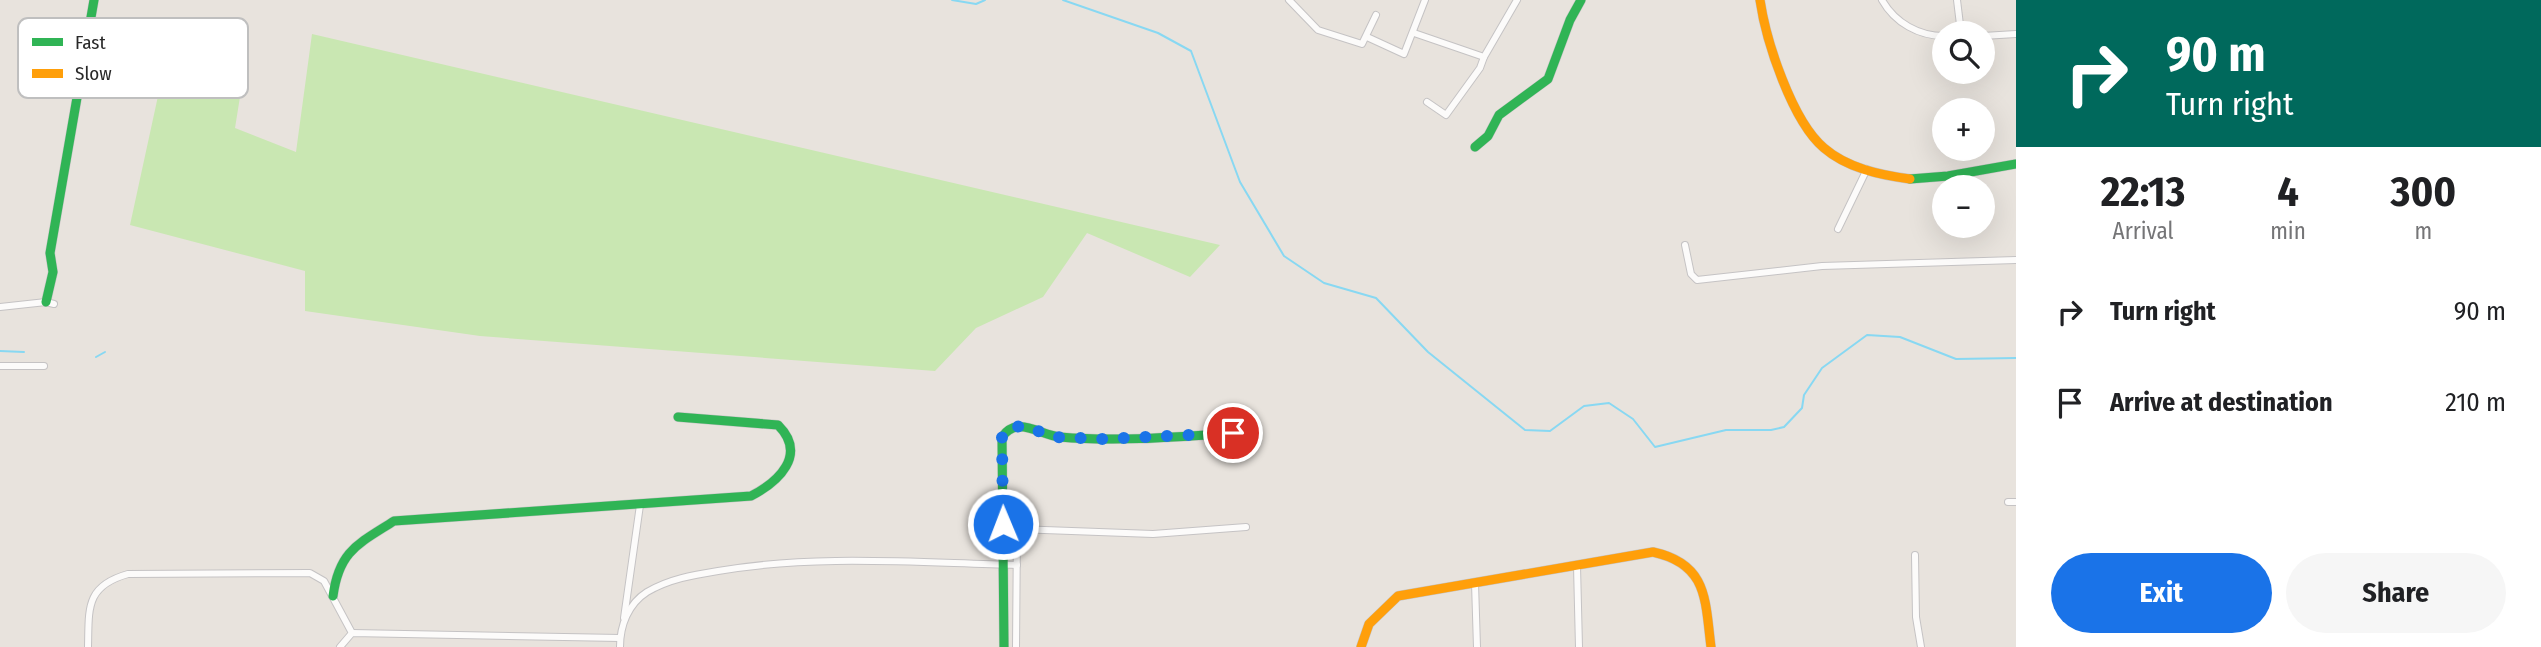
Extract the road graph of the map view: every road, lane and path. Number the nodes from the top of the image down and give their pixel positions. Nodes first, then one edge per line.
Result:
1 (94, 0) edge
2 (1289, 0) edge
3 (1425, 0) edge
4 (1517, 0) edge
5 (1580, 0) edge
6 (1760, 0) edge
7 (1882, 0) edge
8 (1957, 0) edge
9 (1376, 15) dead end
10 (91, 18) edge
11 (1960, 21) edge
12 (1414, 33) junction
13 (2016, 34) edge
14 (1995, 35) edge
15 (1932, 36) edge
16 (1367, 37) junction
17 (1484, 57) junction
18 (77, 98) edge
19 (1427, 102) dead end
20 (1475, 147) dead end
21 (2016, 164) edge
22 (1867, 169) junction
23 (1838, 229) dead end
24 (1685, 245) dead end
25 (2016, 260) edge
26 (50, 303) joint
27 (0, 307) edge
28 (0, 366) edge
29 (44, 366) dead end
30 (678, 417) dead end
31 (1233, 433) dead end
32 (2008, 502) dead end
33 (2016, 502) edge
34 (1002, 504) junction
35 (640, 505) junction
36 (1246, 527) dead end
37 (1017, 529) junction
38 (1915, 555) dead end
39 (1004, 565) junction
40 (1017, 565) junction
41 (1577, 566) junction
42 (1475, 583) junction
43 (333, 596) junction
44 (624, 620) junction
45 (352, 633) junction
46 (620, 638) junction
47 (88, 647) edge
48 (340, 647) edge
49 (620, 647) edge
50 (1004, 647) edge
51 (1016, 647) edge
52 (1361, 647) edge
53 (1477, 647) edge
54 (1579, 647) edge
55 (1711, 647) edge
56 (1921, 647) edge

1 - 10 street
2 - 16 street
3 - 12 street
4 - 17 street
5 - 20 street
6 - 22 street
7 - 15 street
8 - 11 street
9 - 16 street
12 - 16 street
12 - 17 street
13 - 14 street
17 - 19 street
18 - 26 street
21 - 22 street
22 - 23 street
24 - 25 street
26 - 27 street
28 - 29 street
30 - 35 street
31 - 34 street
32 - 33 street
34 - 37 street
34 - 39 street
35 - 43 street
35 - 44 street
36 - 37 street
37 - 40 street
38 - 56 street
39 - 40 street
39 - 44 street
39 - 50 street
40 - 51 street
41 - 42 street
41 - 54 street
41 - 55 street
42 - 52 street
42 - 53 street
43 - 45 street
43 - 47 street
44 - 46 street
45 - 46 street
45 - 48 street
46 - 49 street

